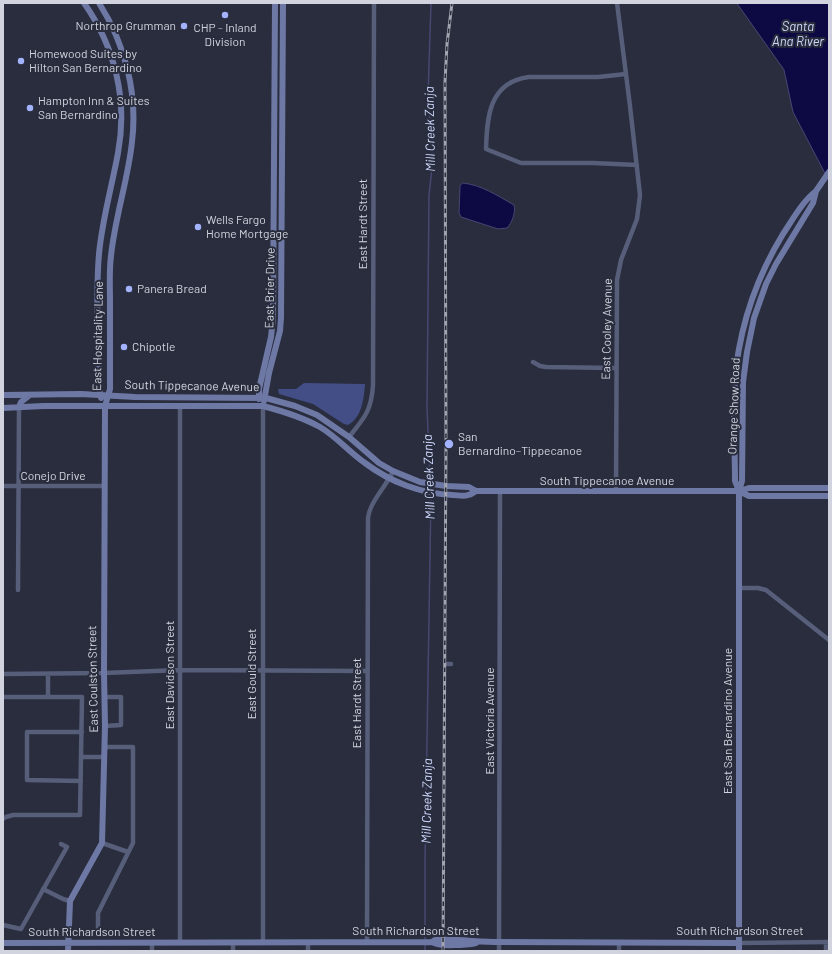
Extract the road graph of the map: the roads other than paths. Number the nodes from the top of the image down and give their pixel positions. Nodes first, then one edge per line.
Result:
1 (84, 3) edge
2 (99, 3) edge
3 (275, 3) edge
4 (283, 3) edge
5 (374, 3) edge
6 (616, 3) edge
7 (626, 74) junction
8 (637, 165) junction
9 (829, 172) edge
10 (816, 191) junction
11 (772, 253) junction
12 (780, 256) junction
13 (533, 362) dead end
14 (616, 368) junction
15 (3, 395) edge
16 (30, 395) junction
17 (100, 395) junction
18 (108, 396) junction
19 (258, 397) junction
20 (266, 398) junction
21 (105, 406) junction
22 (180, 406) junction
23 (263, 406) junction
24 (19, 407) junction
25 (3, 408) edge
26 (349, 437) junction
27 (344, 444) junction
28 (393, 471) junction
29 (390, 479) junction
30 (3, 486) edge
31 (19, 486) junction
32 (104, 486) junction
33 (829, 488) edge
34 (476, 491) junction
35 (739, 491) junction
36 (500, 492) junction
37 (616, 492) junction
38 (829, 496) edge
39 (739, 588) junction
40 (18, 590) dead end
41 (829, 640) edge
42 (180, 670) junction
43 (262, 671) junction
44 (368, 671) junction
45 (104, 673) junction
46 (3, 674) edge
47 (48, 674) junction
48 (48, 696) junction
49 (3, 697) edge
50 (105, 697) junction
51 (105, 726) junction
52 (82, 732) junction
53 (105, 747) junction
54 (81, 757) junction
55 (104, 757) junction
56 (81, 781) junction
57 (3, 818) edge
58 (102, 843) junction
59 (61, 844) dead end
60 (128, 852) junction
61 (44, 889) junction
62 (70, 901) junction
63 (4, 925) edge
64 (98, 928) dead end
65 (263, 942) junction
66 (499, 942) junction
67 (619, 942) junction
68 (827, 942) edge
69 (3, 943) edge
70 (68, 943) junction
71 (152, 943) junction
72 (180, 943) junction
73 (233, 943) junction
74 (308, 943) junction
75 (367, 943) junction
76 (739, 943) junction
77 (68, 951) edge
78 (152, 951) edge
79 (233, 951) edge
80 (308, 951) edge
81 (499, 951) edge
82 (619, 951) edge
83 (739, 951) edge
84 (826, 951) edge

1 - 17 main road, East Hospitality Lane
2 - 18 main road, East Hospitality Lane
3 - 19 main road, East Brier Drive
4 - 20 main road, East Brier Drive
5 - 26 street, East Hardt Street
6 - 7 street, East Cooley Avenue
7 - 8 street, East Cooley Avenue
7 - 8 street
8 - 14 street, East Cooley Avenue
9 - 10 main road
10 - 11 main road, Orange Show Road
10 - 12 main road, Orange Show Road
11 - 12 main road
11 - 35 main road, Orange Show Road
12 - 35 main road, Orange Show Road
13 - 14 street
14 - 37 street, East Cooley Avenue
15 - 16 main road, South Tippecanoe Avenue
16 - 17 main road, South Tippecanoe Avenue
16 - 24 main road
17 - 18 main road, South Tippecanoe Avenue
17 - 21 main road, East Hospitality Lane
18 - 19 main road, South Tippecanoe Avenue
18 - 21 main road, East Hospitality Lane
19 - 20 main road, South Tippecanoe Avenue
19 - 23 main road
20 - 23 main road, East Brier Drive
20 - 26 main road, South Tippecanoe Avenue
21 - 22 main road, South Tippecanoe Avenue
21 - 24 main road, South Tippecanoe Avenue
21 - 32 main road, East Coulston Street
22 - 23 main road, South Tippecanoe Avenue
22 - 42 street, East Davidson Street
23 - 27 main road, South Tippecanoe Avenue
23 - 43 street, East Gould Street
24 - 25 main road, South Tippecanoe Avenue
24 - 31 street
26 - 27 main road
26 - 28 main road, South Tippecanoe Avenue
27 - 29 main road, South Tippecanoe Avenue
28 - 29 street, East Hardt Street
28 - 34 main road, South Tippecanoe Avenue
29 - 34 main road, South Tippecanoe Avenue
29 - 44 street, East Hardt Street
30 - 31 street, Conejo Drive
31 - 32 street, Conejo Drive
31 - 40 street
32 - 45 main road, East Coulston Street
33 - 35 main road, South Tippecanoe Avenue
34 - 36 main road, South Tippecanoe Avenue
35 - 37 main road, South Tippecanoe Avenue
35 - 38 main road, South Tippecanoe Avenue
35 - 39 main road, East San Bernardino Avenue
36 - 37 main road, South Tippecanoe Avenue
36 - 66 street, East Victoria Avenue
39 - 41 street
39 - 76 main road, East San Bernardino Avenue
42 - 43 street
42 - 45 street
42 - 72 street, East Davidson Street
43 - 44 street
43 - 65 street, East Gould Street
44 - 75 street, East Hardt Street
45 - 47 street
45 - 50 main road, East Coulston Street
46 - 47 street
47 - 48 street
48 - 49 street
48 - 52 street
50 - 51 main road, East Coulston Street
50 - 51 street
51 - 53 main road, East Coulston Street
52 - 54 street
52 - 56 street
53 - 55 main road, East Coulston Street
53 - 60 street
54 - 55 street
54 - 56 street
55 - 58 main road, East Coulston Street
56 - 57 street
58 - 60 street
58 - 62 main road, East Coulston Street
59 - 61 street
60 - 64 street
61 - 62 street
61 - 63 street
62 - 70 main road, East Coulston Street
65 - 73 main road, South Richardson Street
65 - 74 main road, South Richardson Street
66 - 67 main road, South Richardson Street
66 - 75 main road, South Richardson Street
66 - 81 street, East Victoria Avenue
67 - 76 main road, South Richardson Street
67 - 82 street
68 - 76 street, South Richardson Street
68 - 84 street
69 - 70 main road, South Richardson Street
70 - 71 main road, South Richardson Street
70 - 77 main road, East Coulston Street
71 - 72 main road, South Richardson Street
71 - 78 street
72 - 73 main road, South Richardson Street
73 - 79 street
74 - 75 main road, South Richardson Street
74 - 80 street
76 - 83 main road, East San Bernardino Avenue

